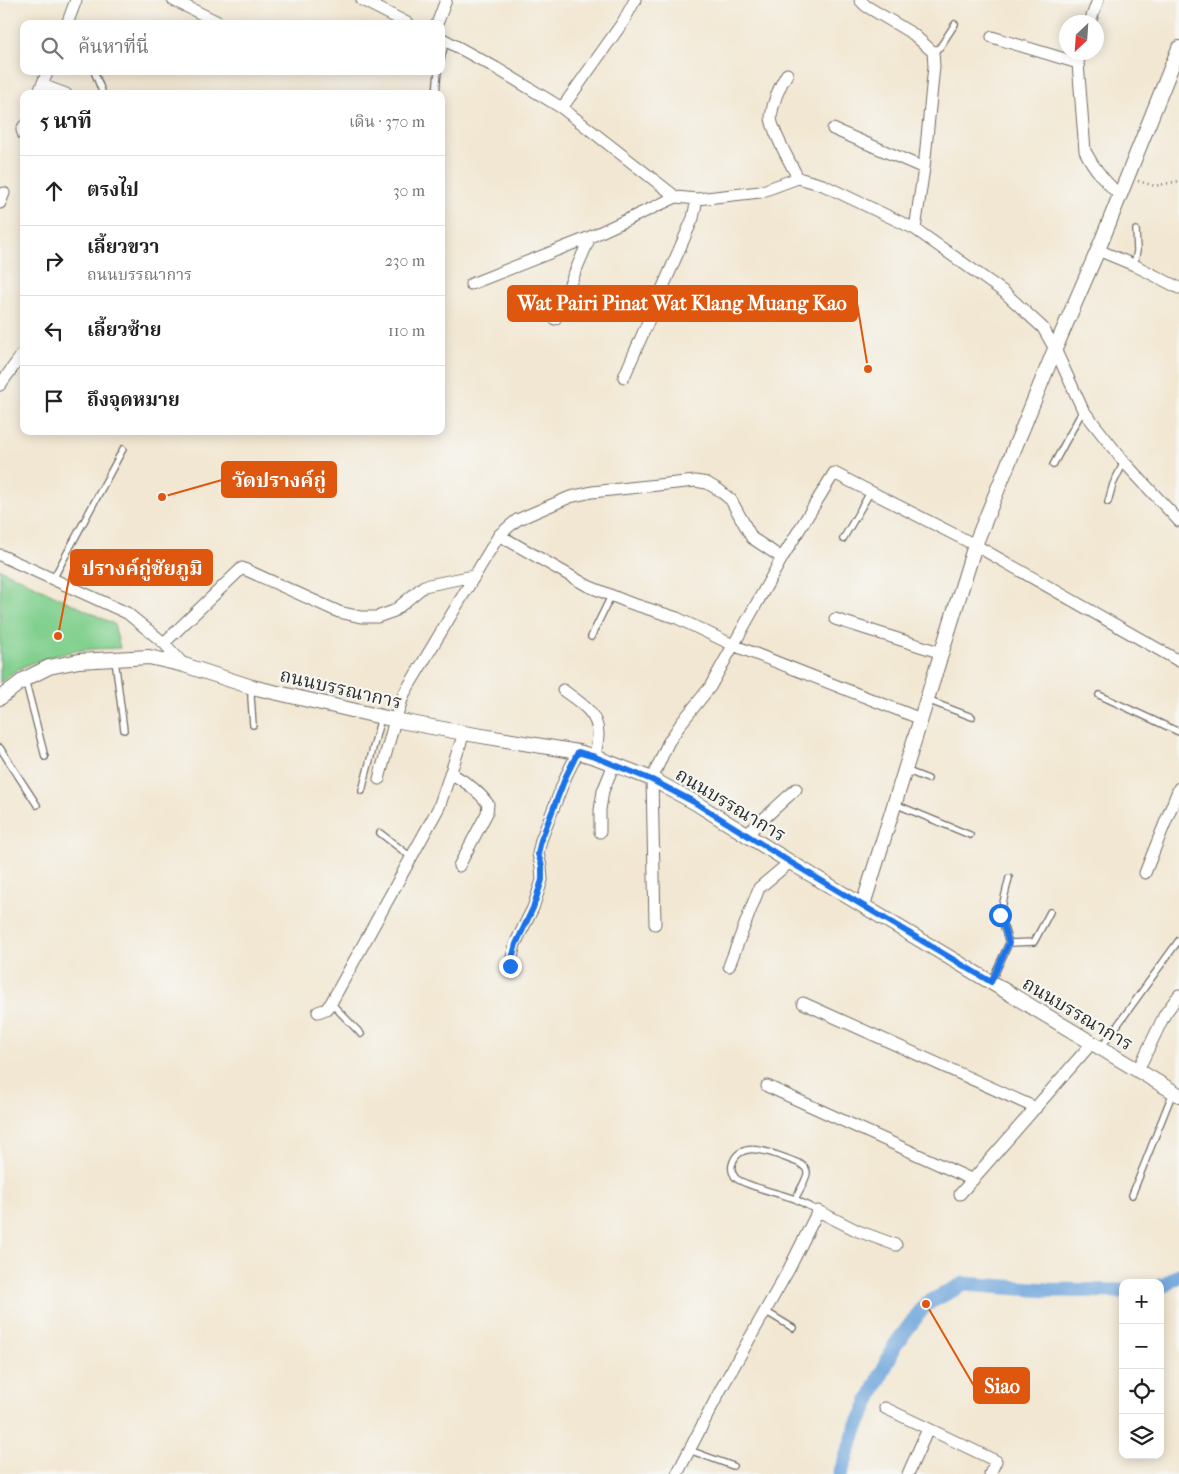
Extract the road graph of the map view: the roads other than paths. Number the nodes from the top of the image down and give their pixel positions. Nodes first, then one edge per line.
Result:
1 (76, 0) edge
2 (173, 0) edge
3 (362, 0) edge
4 (446, 0) edge
5 (635, 0) edge
6 (860, 0) edge
7 (1098, 0) edge
8 (1093, 15) edge
9 (68, 20) edge
10 (214, 20) edge
11 (401, 20) edge
12 (438, 20) edge
13 (955, 24) dead end
14 (992, 37) dead end
15 (445, 40) edge
16 (1179, 48) edge
17 (933, 52) junction
18 (1059, 53) edge
19 (1080, 60) edge
20 (787, 74) dead end
21 (46, 75) edge
22 (96, 75) edge
23 (438, 75) edge
24 (1174, 77) edge
25 (40, 90) edge
26 (101, 90) edge
27 (436, 90) edge
28 (562, 108) junction
29 (833, 129) dead end
30 (924, 168) junction
31 (798, 178) junction
32 (1120, 196) junction
33 (676, 197) junction
34 (697, 199) junction
35 (915, 229) junction
36 (1136, 230) dead end
37 (590, 237) junction
38 (1098, 250) junction
39 (1134, 265) junction
40 (472, 284) dead end
41 (1179, 287) edge
42 (555, 319) dead end
43 (1055, 349) junction
44 (20, 358) edge
45 (624, 377) dead end
46 (0, 385) edge
47 (1083, 410) junction
48 (123, 449) dead end
49 (1124, 462) junction
50 (1053, 465) dead end
51 (871, 491) junction
52 (1108, 502) dead end
53 (1179, 521) edge
54 (499, 535) junction
55 (843, 539) dead end
56 (975, 545) junction
57 (0, 555) edge
58 (782, 558) junction
59 (474, 576) junction
60 (53, 579) junction
61 (611, 596) junction
62 (835, 619) dead end
63 (592, 638) dead end
64 (164, 643) junction
65 (733, 645) junction
66 (942, 653) junction
67 (115, 658) junction
68 (1179, 661) edge
69 (184, 665) junction
70 (25, 679) junction
71 (252, 687) junction
72 (563, 690) dead end
73 (1099, 695) dead end
74 (0, 698) edge
75 (927, 700) junction
76 (972, 716) dead end
77 (381, 717) junction
78 (921, 719) junction
79 (395, 720) junction
80 (253, 725) dead end
81 (124, 730) dead end
82 (1179, 732) edge
83 (464, 733) junction
84 (0, 748) edge
85 (578, 752) junction
86 (45, 757) dead end
87 (595, 757) junction
88 (614, 764) junction
89 (905, 770) junction
90 (450, 772) junction
91 (379, 779) dead end
92 (928, 779) dead end
93 (652, 780) junction
94 (1179, 788) edge
95 (796, 789) dead end
96 (362, 791) dead end
97 (895, 804) junction
98 (36, 805) dead end
99 (1174, 817) edge
100 (600, 832) dead end
101 (380, 833) dead end
102 (746, 835) junction
103 (970, 835) dead end
104 (411, 857) junction
105 (790, 862) junction
106 (459, 866) dead end
107 (1145, 873) dead end
108 (1009, 878) dead end
109 (863, 905) junction
110 (1050, 912) dead end
111 (655, 924) dead end
112 (1178, 940) edge
113 (1009, 943) junction
114 (510, 966) dead end
115 (729, 966) dead end
116 (991, 982) junction
117 (1179, 995) edge
118 (331, 1003) junction
119 (803, 1003) dead end
120 (318, 1012) dead end
121 (361, 1034) dead end
122 (1097, 1046) junction
123 (1138, 1070) junction
124 (767, 1086) dead end
125 (1176, 1093) edge
126 (1036, 1108) junction
127 (973, 1180) junction
128 (960, 1194) dead end
129 (1132, 1195) dead end
130 (795, 1199) junction
131 (818, 1211) junction
132 (896, 1245) dead end
133 (765, 1311) junction
134 (793, 1328) dead end
135 (885, 1408) dead end
136 (928, 1429) junction
137 (689, 1450) junction
138 (732, 1466) dead end
139 (677, 1474) edge
140 (908, 1474) edge
141 (990, 1474) edge

1 - 9 street
2 - 10 street
3 - 11 street
4 - 12 street
5 - 28 street
6 - 17 street
7 - 8 street
13 - 17 lane
14 - 18 street
15 - 28 street
16 - 24 street
17 - 30 street
19 - 32 street
20 - 31 street
21 - 25 street
22 - 26 lane
23 - 27 lane
24 - 32 street
28 - 33 street
29 - 30 street
30 - 35 street
31 - 34 street
31 - 35 street
32 - 38 street
33 - 34 street
33 - 37 street
34 - 45 street
35 - 43 street
36 - 39 lane
37 - 40 street
37 - 42 street
38 - 39 street
38 - 43 street
39 - 41 street
43 - 47 street
43 - 56 street
44 - 46 street
47 - 49 street
47 - 50 lane
48 - 60 lane
49 - 52 lane
49 - 53 street
51 - 55 lane
51 - 56 street
51 - 58 street
54 - 58 street
54 - 59 street
54 - 61 street
56 - 66 street
56 - 68 street
57 - 60 street
58 - 65 street
59 - 64 street
59 - 79 street
60 - 64 street
61 - 63 lane
61 - 65 street
62 - 66 street
64 - 69 street
65 - 78 street
65 - 93 street
66 - 75 street
67 - 69 street, ถนนบรรณาการ
67 - 70 street, ถนนบรรณาการ
67 - 81 lane
69 - 71 street, ถนนบรรณาการ
70 - 74 street, ถนนบรรณาการ
70 - 86 lane
71 - 77 street, ถนนบรรณาการ
71 - 80 lane
72 - 87 street
73 - 82 lane
75 - 76 lane
75 - 78 street
77 - 79 street, ถนนบรรณาการ
77 - 96 lane
78 - 89 street
79 - 83 street, ถนนบรรณาการ
79 - 91 street
83 - 85 street, ถนนบรรณาการ
83 - 90 street
84 - 98 lane
85 - 87 street, ถนนบรรณาการ
85 - 114 street
87 - 88 street, ถนนบรรณาการ
88 - 93 street, ถนนบรรณาการ
88 - 100 street
89 - 92 lane
89 - 97 street
90 - 104 street
90 - 106 street
93 - 102 street, ถนนบรรณาการ
93 - 111 street
94 - 99 street
95 - 102 street
97 - 103 lane
97 - 109 street
99 - 107 street
101 - 104 lane
102 - 105 street, ถนนบรรณาการ
104 - 118 street
105 - 109 street, ถนนบรรณาการ
105 - 115 street
108 - 113 lane
109 - 116 street, ถนนบรรณาการ
110 - 113 lane
112 - 122 lane
113 - 116 lane
116 - 122 street, ถนนบรรณาการ
117 - 123 street
118 - 120 street
118 - 121 lane
119 - 126 street
122 - 123 street, ถนนบรรณาการ
122 - 126 street
123 - 125 street, ถนนบรรณาการ
124 - 127 street
125 - 129 lane
126 - 127 street
127 - 128 street
130 - 130 lane
130 - 131 lane
131 - 132 street
131 - 133 street
133 - 134 lane
133 - 137 street
135 - 136 street
136 - 140 street
136 - 141 street
137 - 138 lane
137 - 139 street

